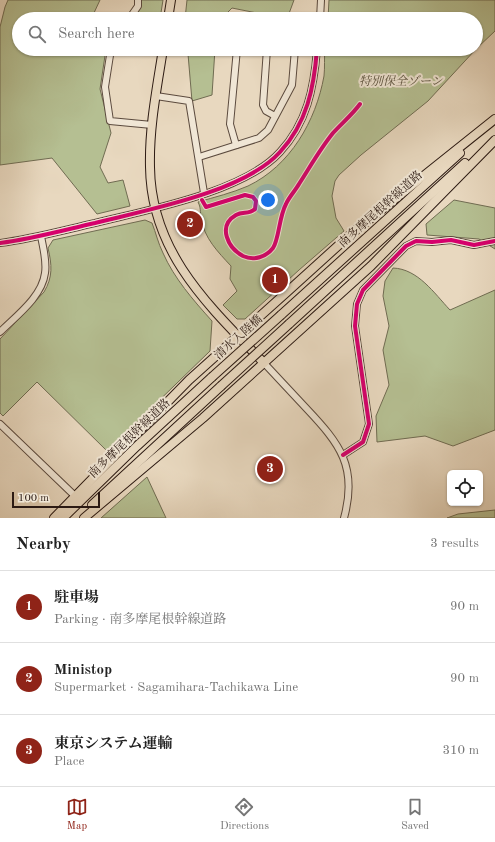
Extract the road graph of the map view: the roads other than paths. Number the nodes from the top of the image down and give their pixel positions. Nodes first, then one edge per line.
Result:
1 (138, 0) edge
2 (171, 0) edge
3 (321, 0) edge
4 (134, 12) edge
5 (169, 12) edge
6 (320, 12) edge
7 (110, 56) edge
8 (162, 56) edge
9 (236, 56) edge
10 (266, 56) edge
11 (294, 56) edge
12 (316, 56) edge
13 (156, 96) junction
14 (275, 116) junction
15 (495, 120) edge
16 (152, 125) junction
17 (495, 135) edge
18 (495, 140) edge
19 (236, 145) junction
20 (198, 157) junction
21 (204, 193) junction
22 (156, 208) junction
23 (41, 236) junction
24 (495, 241) edge
25 (0, 243) edge
26 (281, 315) joint
27 (289, 324) joint
28 (0, 332) edge
29 (238, 336) junction
30 (264, 363) junction
31 (212, 377) joint
32 (221, 386) joint
33 (0, 424) edge
34 (343, 455) junction
35 (75, 496) junction
36 (54, 518) edge
37 (63, 518) edge
38 (78, 518) edge
39 (84, 518) edge
40 (344, 518) edge

1 - 4 street
2 - 5 main road
3 - 6 street
7 - 16 street
8 - 13 main road
9 - 19 street
10 - 14 street
11 - 14 street
12 - 21 street
13 - 16 main road
13 - 20 street
14 - 19 street
15 - 26 main road, 南多摩尾根幹線道路
15 - 29 main road
16 - 22 main road
17 - 27 main road, 南多摩尾根幹線道路
18 - 30 main road
19 - 20 street
20 - 21 street
21 - 22 street
22 - 23 street
22 - 29 main road
23 - 25 street
23 - 28 street
24 - 34 street
26 - 31 main road, 清水入陸橋, bridge
27 - 32 main road, 清水入陸橋, bridge
29 - 30 main road
29 - 35 main road
30 - 34 street
30 - 39 main road
31 - 37 main road, 南多摩尾根幹線道路
32 - 38 main road, 南多摩尾根幹線道路
33 - 35 street
34 - 40 street
35 - 36 main road

